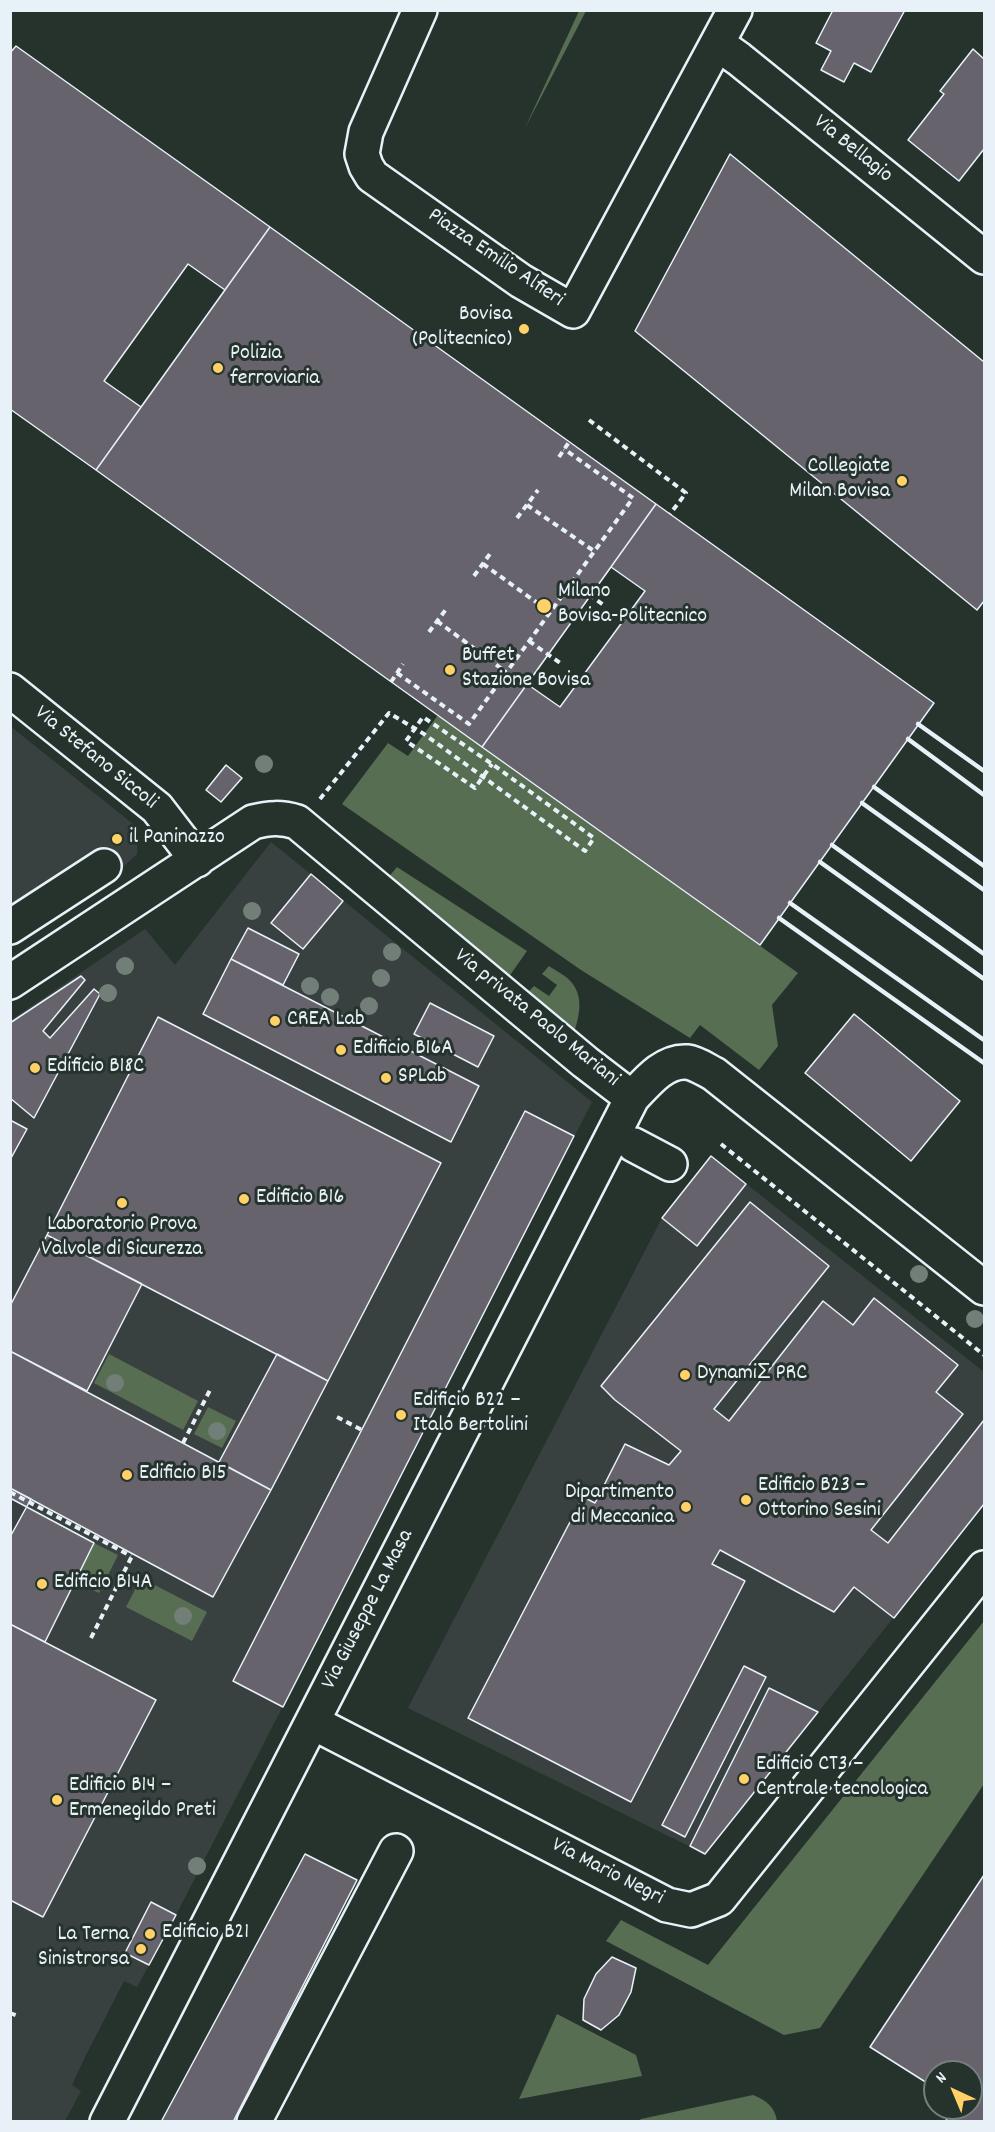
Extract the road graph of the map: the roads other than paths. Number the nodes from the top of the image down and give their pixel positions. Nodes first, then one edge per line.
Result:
1 (420, 10) edge
2 (735, 10) edge
3 (718, 44) junction
4 (984, 257) edge
5 (10, 690) edge
6 (197, 860) junction
7 (104, 866) dead end
8 (10, 927) edge
9 (10, 982) edge
10 (632, 1098) junction
11 (634, 1145) dead end
12 (670, 1164) dead end
13 (984, 1288) edge
14 (984, 1568) edge
15 (312, 1722) junction
16 (396, 1851) dead end
17 (107, 2121) edge
18 (254, 2121) edge

1 - 3 street, Piazza Emilio Alfieri
2 - 3 street, Piazza Emilio Alfieri
3 - 4 street, Via Bellagio
5 - 6 street, Via Stefano Siccoli
6 - 9 street, Via privata Paolo Mariani
6 - 10 street, Via privata Paolo Mariani
7 - 8 street
10 - 13 street, Via privata Paolo Mariani
10 - 15 street, Via Giuseppe La Masa
11 - 12 street
14 - 15 street, Via Mario Negri
15 - 17 street, Via Giuseppe La Masa
16 - 18 street

